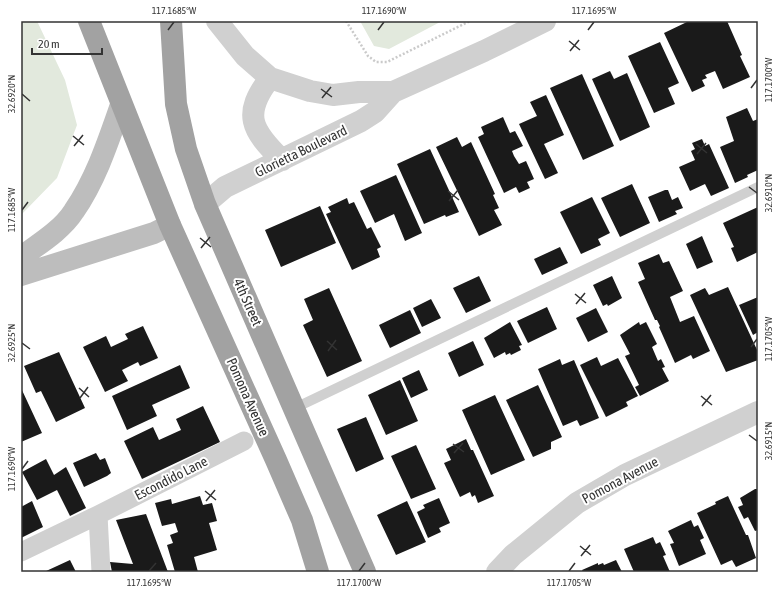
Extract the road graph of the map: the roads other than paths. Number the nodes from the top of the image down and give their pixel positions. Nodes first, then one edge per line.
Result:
1 (89, 21) edge
2 (171, 21) edge
3 (217, 21) edge
4 (545, 21) edge
5 (270, 78) junction
6 (393, 92) junction
7 (121, 105) junction
8 (282, 160) junction
9 (758, 187) edge
10 (205, 204) junction
11 (170, 225) junction
12 (21, 257) edge
13 (21, 275) edge
14 (295, 408) junction
15 (758, 412) edge
16 (244, 441) dead end
17 (98, 515) junction
18 (21, 552) edge
19 (101, 572) edge
20 (318, 572) edge
21 (365, 572) edge
22 (497, 572) edge

1 - 7 highway
2 - 10 highway, 4th Street
3 - 5 street, Glorietta Boulevard
4 - 6 street, Glorietta Boulevard
5 - 6 street, Glorietta Boulevard
5 - 8 street
6 - 8 street, Glorietta Boulevard
7 - 11 highway
7 - 12 main road
8 - 10 street, Glorietta Boulevard
9 - 14 lane
10 - 14 highway, 4th Street
11 - 13 main road
11 - 20 highway, Pomona Avenue
14 - 21 highway, 4th Street
15 - 22 street, Pomona Avenue
16 - 17 street, Escondido Lane
17 - 18 street, Escondido Lane
17 - 19 street

